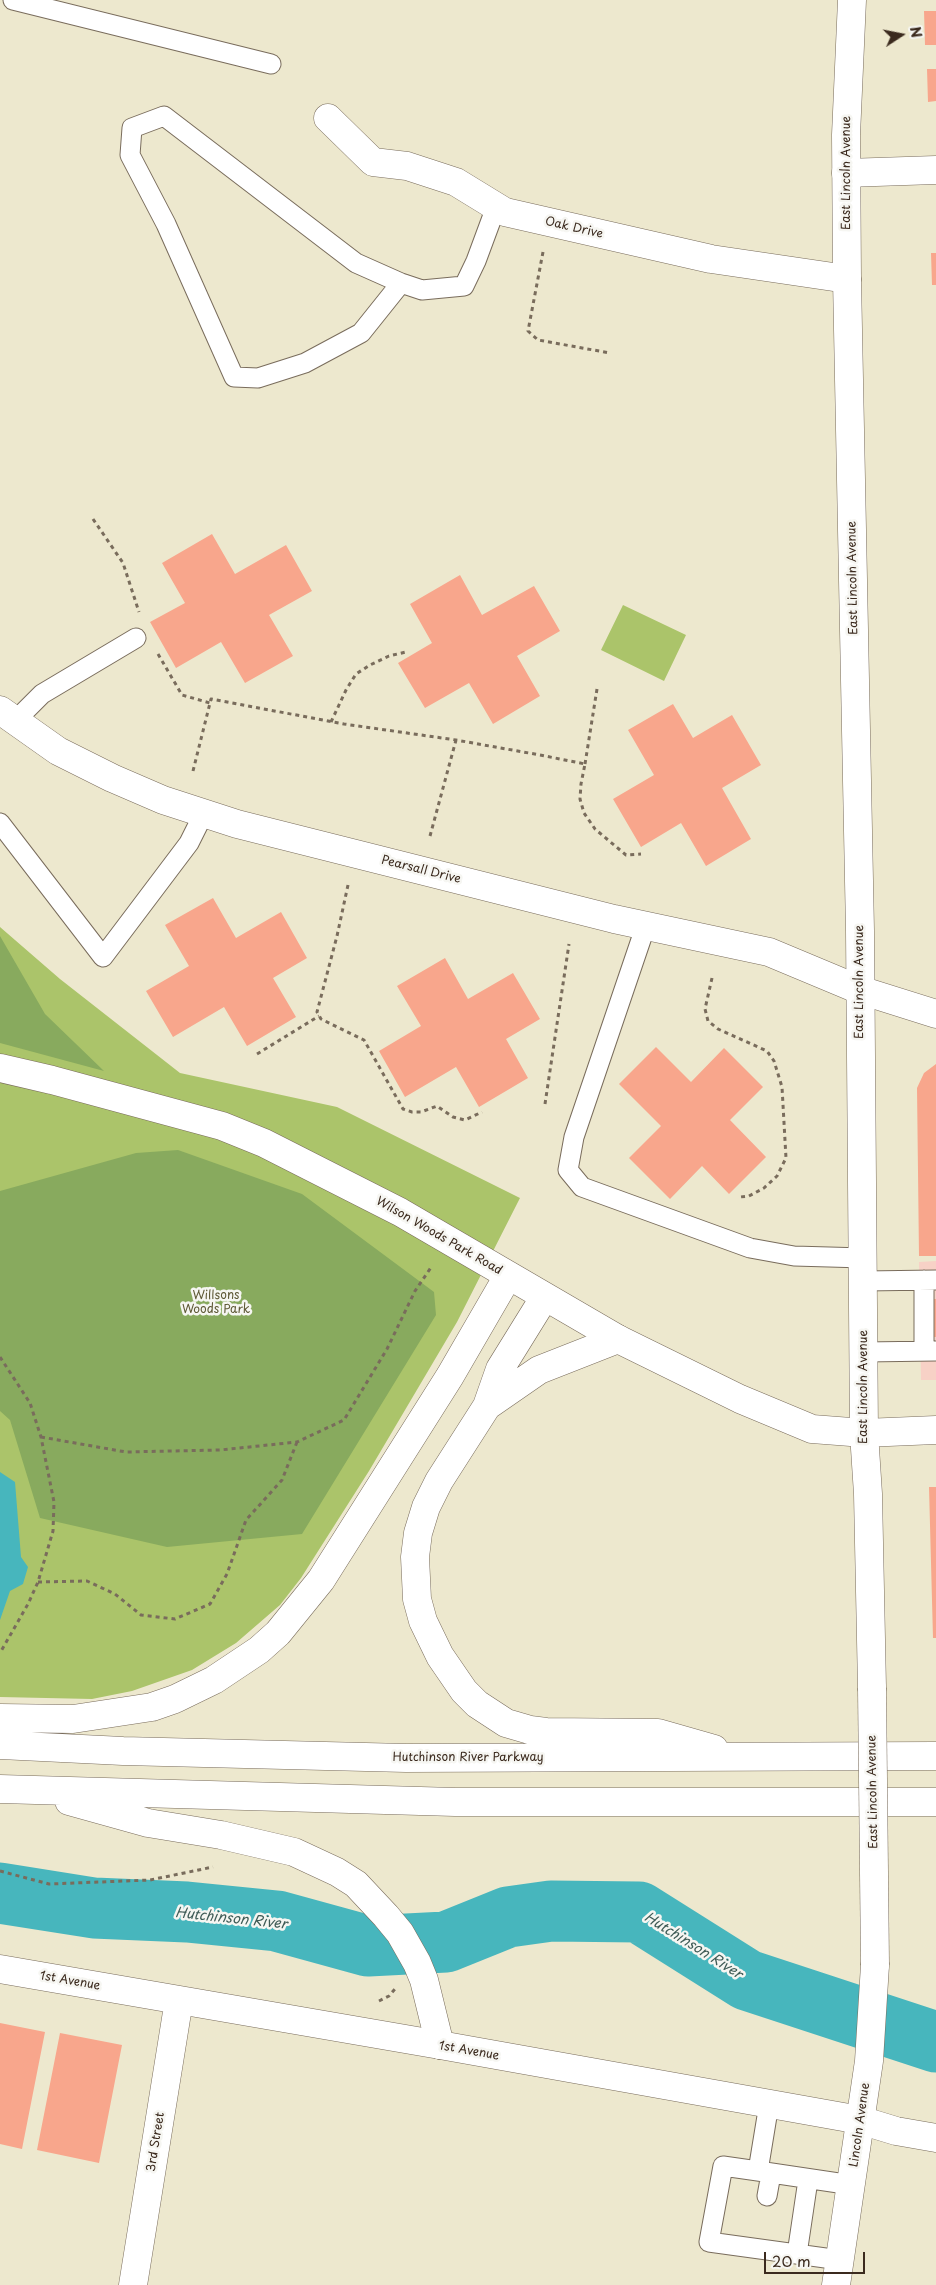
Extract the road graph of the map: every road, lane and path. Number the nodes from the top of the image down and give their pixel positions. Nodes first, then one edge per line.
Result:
1 (13, 0) edge
2 (852, 0) edge
3 (271, 64) dead end
4 (328, 118) dead end
5 (936, 170) edge
6 (846, 173) junction
7 (496, 207) junction
8 (548, 222) junction
9 (847, 279) junction
10 (401, 283) junction
11 (610, 353) dead end
12 (136, 638) dead end
13 (406, 652) dead end
14 (597, 689) dead end
15 (8, 715) edge
16 (331, 722) junction
17 (456, 740) junction
18 (585, 764) junction
19 (193, 771) dead end
20 (204, 813) junction
21 (0, 823) edge
22 (430, 836) dead end
23 (641, 854) dead end
24 (348, 884) dead end
25 (646, 926) junction
26 (569, 944) dead end
27 (712, 978) dead end
28 (860, 990) junction
29 (936, 1014) edge
30 (319, 1016) junction
31 (257, 1054) dead end
32 (0, 1068) edge
33 (545, 1104) dead end
34 (482, 1112) dead end
35 (740, 1197) dead end
36 (449, 1242) junction
37 (864, 1270) junction
38 (508, 1276) junction
39 (930, 1280) edge
40 (544, 1298) junction
41 (618, 1339) junction
42 (930, 1351) edge
43 (864, 1352) junction
44 (0, 1356) edge
45 (487, 1406) junction
46 (936, 1430) edge
47 (864, 1433) junction
48 (41, 1437) junction
49 (297, 1442) junction
50 (38, 1582) junction
51 (0, 1653) edge
52 (0, 1718) edge
53 (0, 1744) edge
54 (936, 1756) edge
55 (745, 1758) junction
56 (0, 1789) edge
57 (32, 1791) junction
58 (936, 1802) edge
59 (216, 1867) dead end
60 (0, 1871) edge
61 (875, 1965) joint
62 (0, 1969) edge
63 (397, 1986) dead end
64 (179, 2000) junction
65 (376, 2000) dead end
66 (440, 2045) junction
67 (769, 2104) junction
68 (860, 2120) junction
69 (936, 2138) edge
70 (764, 2173) junction
71 (808, 2180) junction
72 (852, 2185) junction
73 (767, 2196) dead end
74 (797, 2254) junction
75 (838, 2273) edge
76 (133, 2285) edge

1 - 3 lane
2 - 6 main road, East Lincoln Avenue
4 - 7 main road, Oak Drive
5 - 6 main road
6 - 9 main road, East Lincoln Avenue
7 - 8 main road, Oak Drive
7 - 10 lane
8 - 9 main road, Oak Drive
8 - 11 path
9 - 28 main road, East Lincoln Avenue
10 - 10 lane
12 - 15 lane
13 - 16 path
14 - 18 path
15 - 20 main road, Pearsall Drive
16 - 17 path
16 - 19 path
17 - 18 path
17 - 22 path
18 - 23 path
20 - 21 lane
20 - 25 main road, Pearsall Drive
24 - 30 path
25 - 28 main road, Pearsall Drive
25 - 37 lane
26 - 33 path
27 - 35 path
28 - 29 main road, Pearsall Drive
28 - 37 main road, East Lincoln Avenue
30 - 31 path
30 - 34 path
32 - 36 main road, Wilson Woods Park Road
36 - 38 main road, Wilson Woods Park Road
36 - 49 path
37 - 39 lane
37 - 43 main road, East Lincoln Avenue
38 - 40 main road, Wilson Woods Park Road
38 - 52 main road
39 - 42 lane
40 - 41 main road, Wilson Woods Park Road
40 - 45 main road
41 - 45 main road
41 - 47 main road, Wilson Woods Park Road
42 - 43 lane
43 - 47 main road, East Lincoln Avenue
44 - 48 path
45 - 55 main road
46 - 47 main road, Wilson Woods Park Road
47 - 61 main road, East Lincoln Avenue, bridge
48 - 49 path
48 - 50 path
49 - 50 path
50 - 51 path
53 - 55 main road, Hutchinson River Parkway
54 - 55 main road, Hutchinson River Parkway
56 - 57 main road
57 - 58 main road
57 - 66 main road
59 - 60 path
61 - 68 main road, Lincoln Avenue
62 - 64 main road, 1st Avenue
63 - 65 path
64 - 66 main road, 1st Avenue
64 - 76 main road, 3rd Street
66 - 67 main road, 1st Avenue
67 - 68 main road, 1st Avenue
67 - 70 lane
68 - 69 main road, 1st Avenue
68 - 72 main road, Lincoln Avenue
70 - 71 lane
70 - 73 lane
70 - 74 lane
71 - 72 lane
71 - 74 lane
72 - 75 main road, Lincoln Avenue
74 - 75 lane

